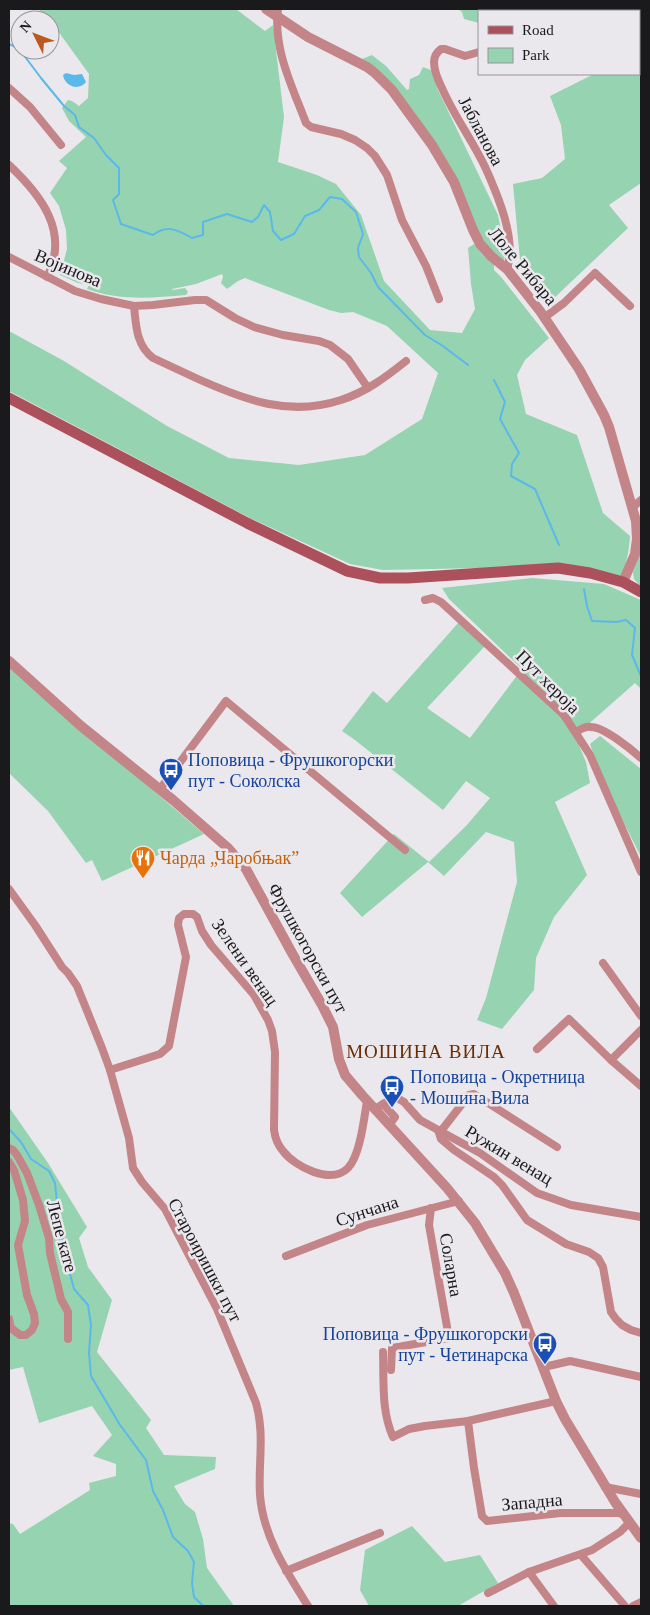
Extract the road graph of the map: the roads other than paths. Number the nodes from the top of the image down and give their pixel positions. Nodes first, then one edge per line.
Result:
1 (266, 9) edge
2 (277, 12) edge
3 (478, 52) edge
4 (9, 88) edge
5 (61, 145) dead end
6 (9, 165) edge
7 (9, 257) edge
8 (507, 269) junction
9 (47, 278) junction
10 (439, 298) dead end
11 (134, 306) junction
12 (630, 306) dead end
13 (545, 318) junction
14 (406, 361) dead end
15 (368, 388) junction
16 (9, 398) edge
17 (641, 500) edge
18 (632, 508) junction
19 (639, 541) edge
20 (623, 582) junction
21 (641, 592) edge
22 (426, 600) dead end
23 (9, 661) edge
24 (576, 732) junction
25 (641, 758) edge
26 (160, 789) junction
27 (405, 850) dead end
28 (641, 872) edge
29 (9, 889) edge
30 (603, 963) dead end
31 (641, 1016) edge
32 (641, 1030) edge
33 (537, 1049) dead end
34 (611, 1060) junction
35 (110, 1070) junction
36 (641, 1086) edge
37 (367, 1101) junction
38 (379, 1107) junction
39 (439, 1131) junction
40 (557, 1147) dead end
41 (9, 1148) edge
42 (9, 1162) edge
43 (459, 1201) junction
44 (431, 1208) junction
45 (641, 1217) edge
46 (286, 1256) dead end
47 (9, 1319) edge
48 (641, 1333) edge
49 (68, 1339) dead end
50 (383, 1352) dead end
51 (544, 1368) junction
52 (391, 1370) dead end
53 (641, 1377) edge
54 (556, 1401) junction
55 (468, 1421) junction
56 (606, 1487) junction
57 (641, 1494) edge
58 (627, 1518) junction
59 (380, 1533) dead end
60 (641, 1538) edge
61 (581, 1555) junction
62 (286, 1570) junction
63 (529, 1572) junction
64 (488, 1593) dead end
65 (641, 1602) edge
66 (308, 1606) edge
67 (554, 1606) edge
68 (625, 1606) edge
69 (633, 1606) edge

1 - 2 street, Лоле Рибара
2 - 8 street, Лоле Рибара
2 - 10 street
3 - 8 street, Јабланова
4 - 5 street
6 - 9 street
7 - 9 street, Војинова
8 - 13 street, Лоле Рибара
9 - 11 street, Војинова
11 - 15 street, Војинова
11 - 15 street
12 - 13 street
13 - 18 street, Лоле Рибара
14 - 15 street
16 - 20 main road
17 - 18 street
18 - 19 street, Лоле Рибара
19 - 20 street, Лоле Рибара
20 - 21 main road
22 - 24 street, Пут хероја
23 - 26 street, Фрушкогорски пут
24 - 25 street
24 - 28 street, Пут хероја
26 - 27 street
26 - 37 street, Фрушкогорски пут
29 - 35 street, Староиришки пут
30 - 31 street
32 - 34 street
33 - 34 street
34 - 36 street
35 - 37 street, Зелени венац
35 - 62 street, Староиришки пут
37 - 38 street, Фрушкогорски пут
38 - 39 street, Ружин венац
38 - 43 street, Фрушкогорски пут
39 - 40 street
39 - 45 street, Ружин венац
39 - 48 street
41 - 49 street, Лепе кате
42 - 47 street, Лепе кате
43 - 44 street, Сунчана
43 - 51 street, Фрушкогорски пут
44 - 46 street, Сунчана
44 - 52 street, Соларна
50 - 55 street
51 - 53 street
51 - 54 street, Фрушкогорски пут
54 - 55 street
54 - 56 street, Фрушкогорски пут
55 - 58 street, Западна
56 - 57 street
56 - 58 street, Фрушкогорски пут
58 - 60 street, Фрушкогорски пут
58 - 61 street
59 - 62 street
61 - 63 street
61 - 68 street
62 - 66 street, Староиришки пут
63 - 64 street
63 - 67 street
65 - 69 street

